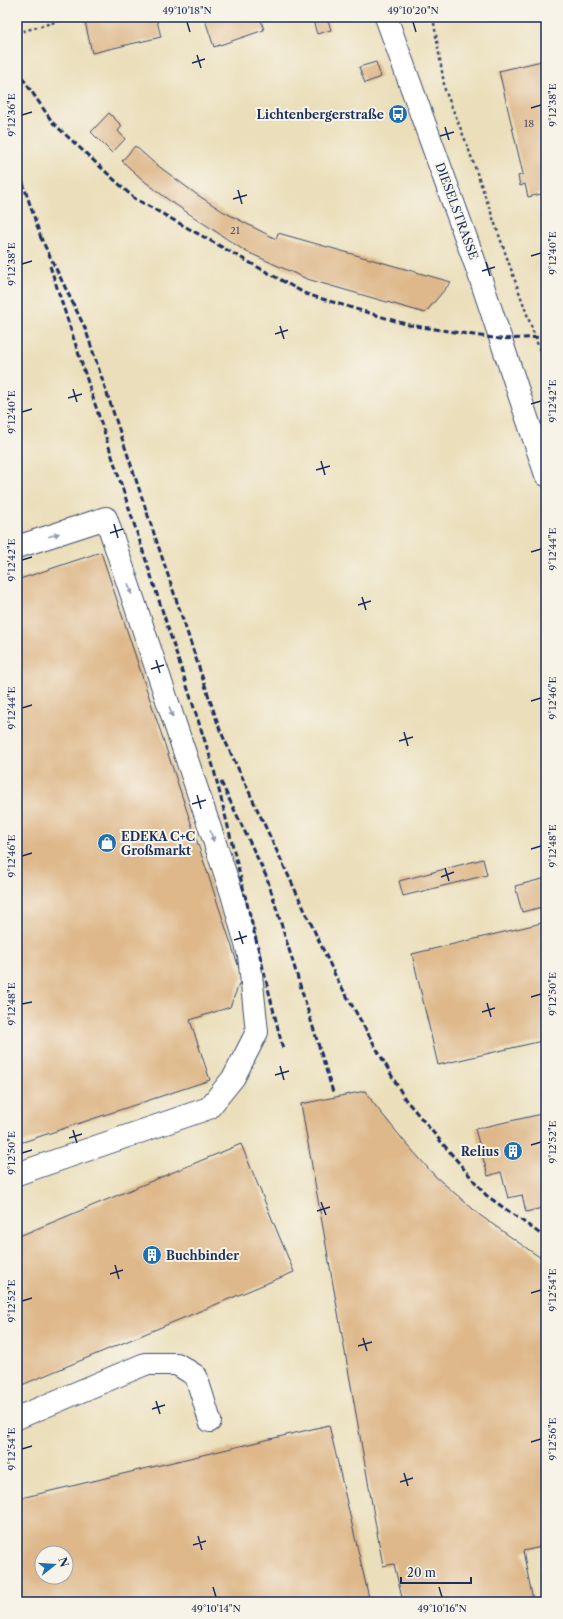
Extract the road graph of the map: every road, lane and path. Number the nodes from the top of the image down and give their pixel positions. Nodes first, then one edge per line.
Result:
1 (72, 17) edge
2 (386, 17) edge
3 (433, 17) edge
4 (17, 33) edge
5 (546, 368) edge
6 (546, 474) edge
7 (17, 546) edge
8 (17, 1174) edge
9 (17, 1418) edge
10 (210, 1422) dead end

1 - 4 path
2 - 6 street, DIESELSTRASSE
3 - 5 path
7 -> 8 street
9 - 10 street

